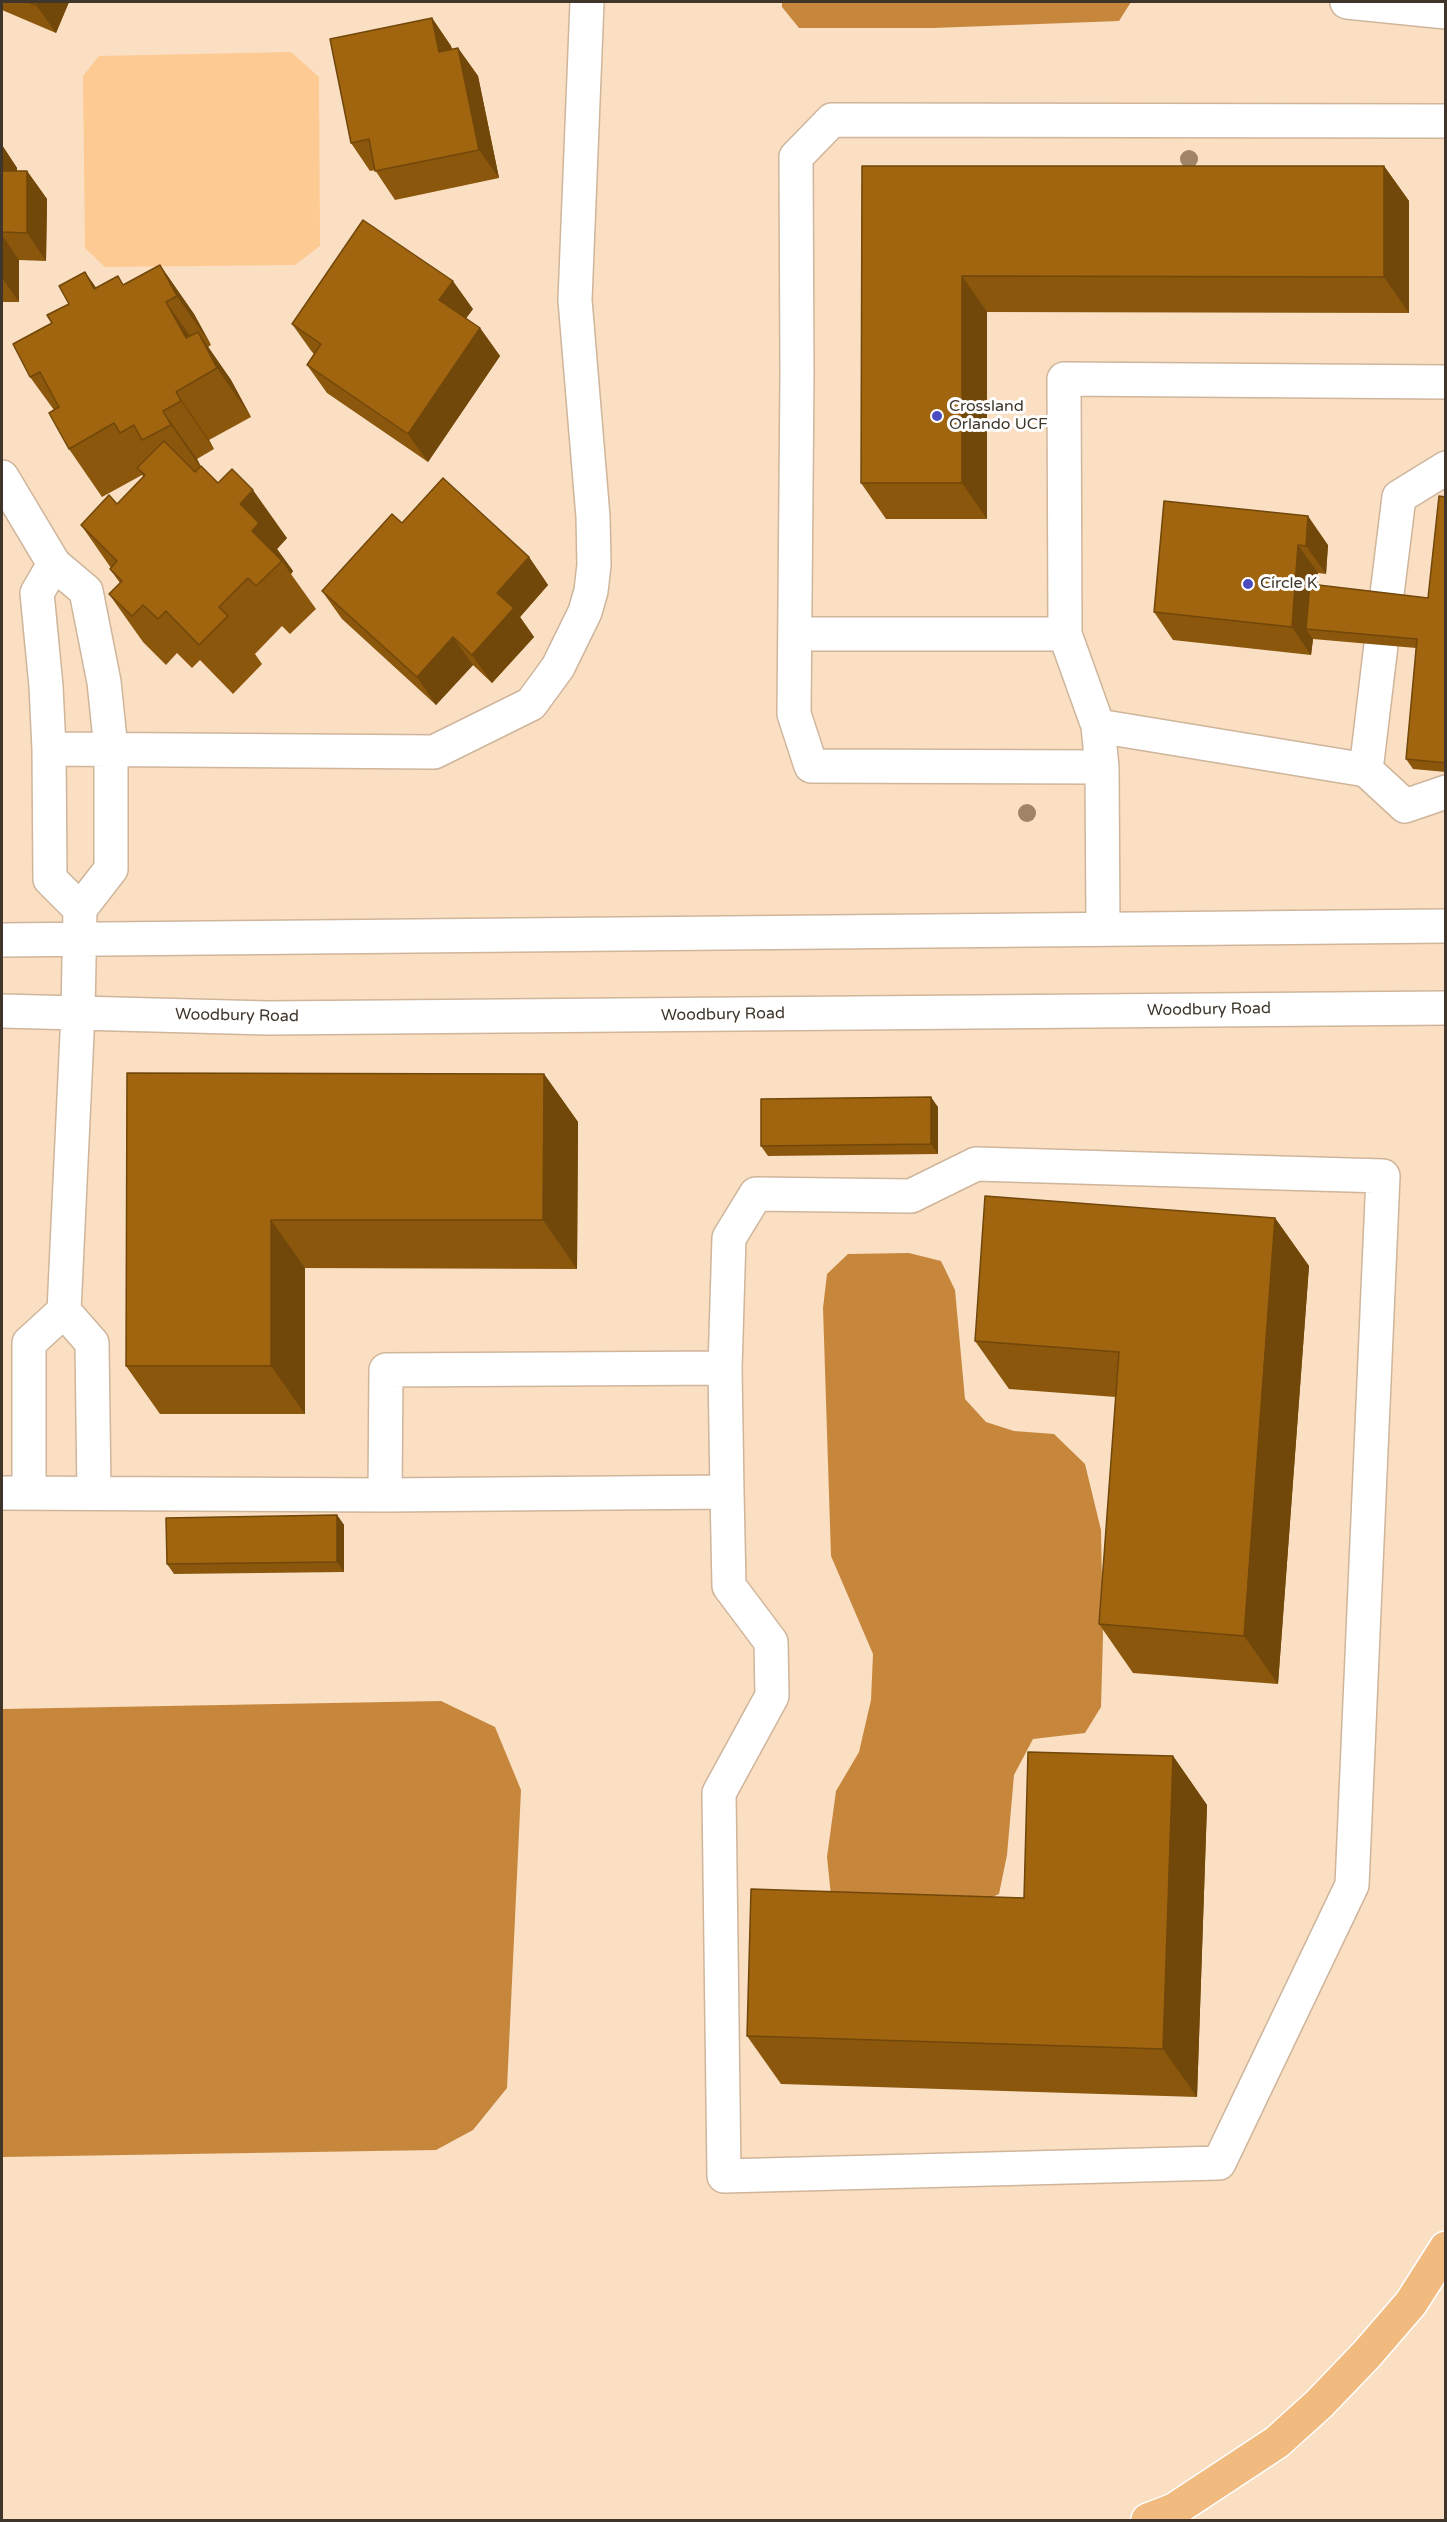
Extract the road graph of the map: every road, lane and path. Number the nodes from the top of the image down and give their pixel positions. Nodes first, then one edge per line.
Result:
1 (587, 2) edge
2 (1347, 2) edge
3 (1446, 12) edge
4 (1446, 121) edge
5 (1446, 381) edge
6 (1446, 468) edge
7 (2, 477) edge
8 (54, 564) junction
9 (1386, 602) edge
10 (795, 634) junction
11 (1065, 634) junction
12 (1381, 645) edge
13 (1098, 726) junction
14 (49, 749) junction
15 (111, 749) junction
16 (1102, 767) junction
17 (1366, 770) junction
18 (1446, 792) edge
19 (80, 924) junction
20 (1446, 926) edge
21 (1103, 929) junction
22 (2, 940) edge
23 (1446, 1008) edge
24 (2, 1011) edge
25 (78, 1013) junction
26 (64, 1311) junction
27 (725, 1368) junction
28 (727, 1492) junction
29 (15, 1493) edge
30 (94, 1493) junction
31 (385, 1495) junction
32 (1446, 2248) edge
33 (1148, 2520) edge

1 - 15 street
2 - 3 street
4 - 10 street
5 - 11 street
6 - 9 street
7 - 8 street
8 - 14 street
8 - 15 street
10 - 11 street
10 - 16 street
11 - 13 street
12 - 17 street
13 - 16 street
13 - 17 street
14 - 15 street
14 - 19 street
15 - 19 street
16 - 21 street
17 - 18 street
19 - 21 street
19 - 22 street
19 - 25 street
20 - 21 street
23 - 25 street, Woodbury Road
24 - 25 street, Woodbury Road
25 - 26 street
26 - 29 street
26 - 30 street
27 - 28 street
27 - 28 street
27 - 31 street
28 - 31 street
29 - 30 street
30 - 31 street
32 - 33 highway

